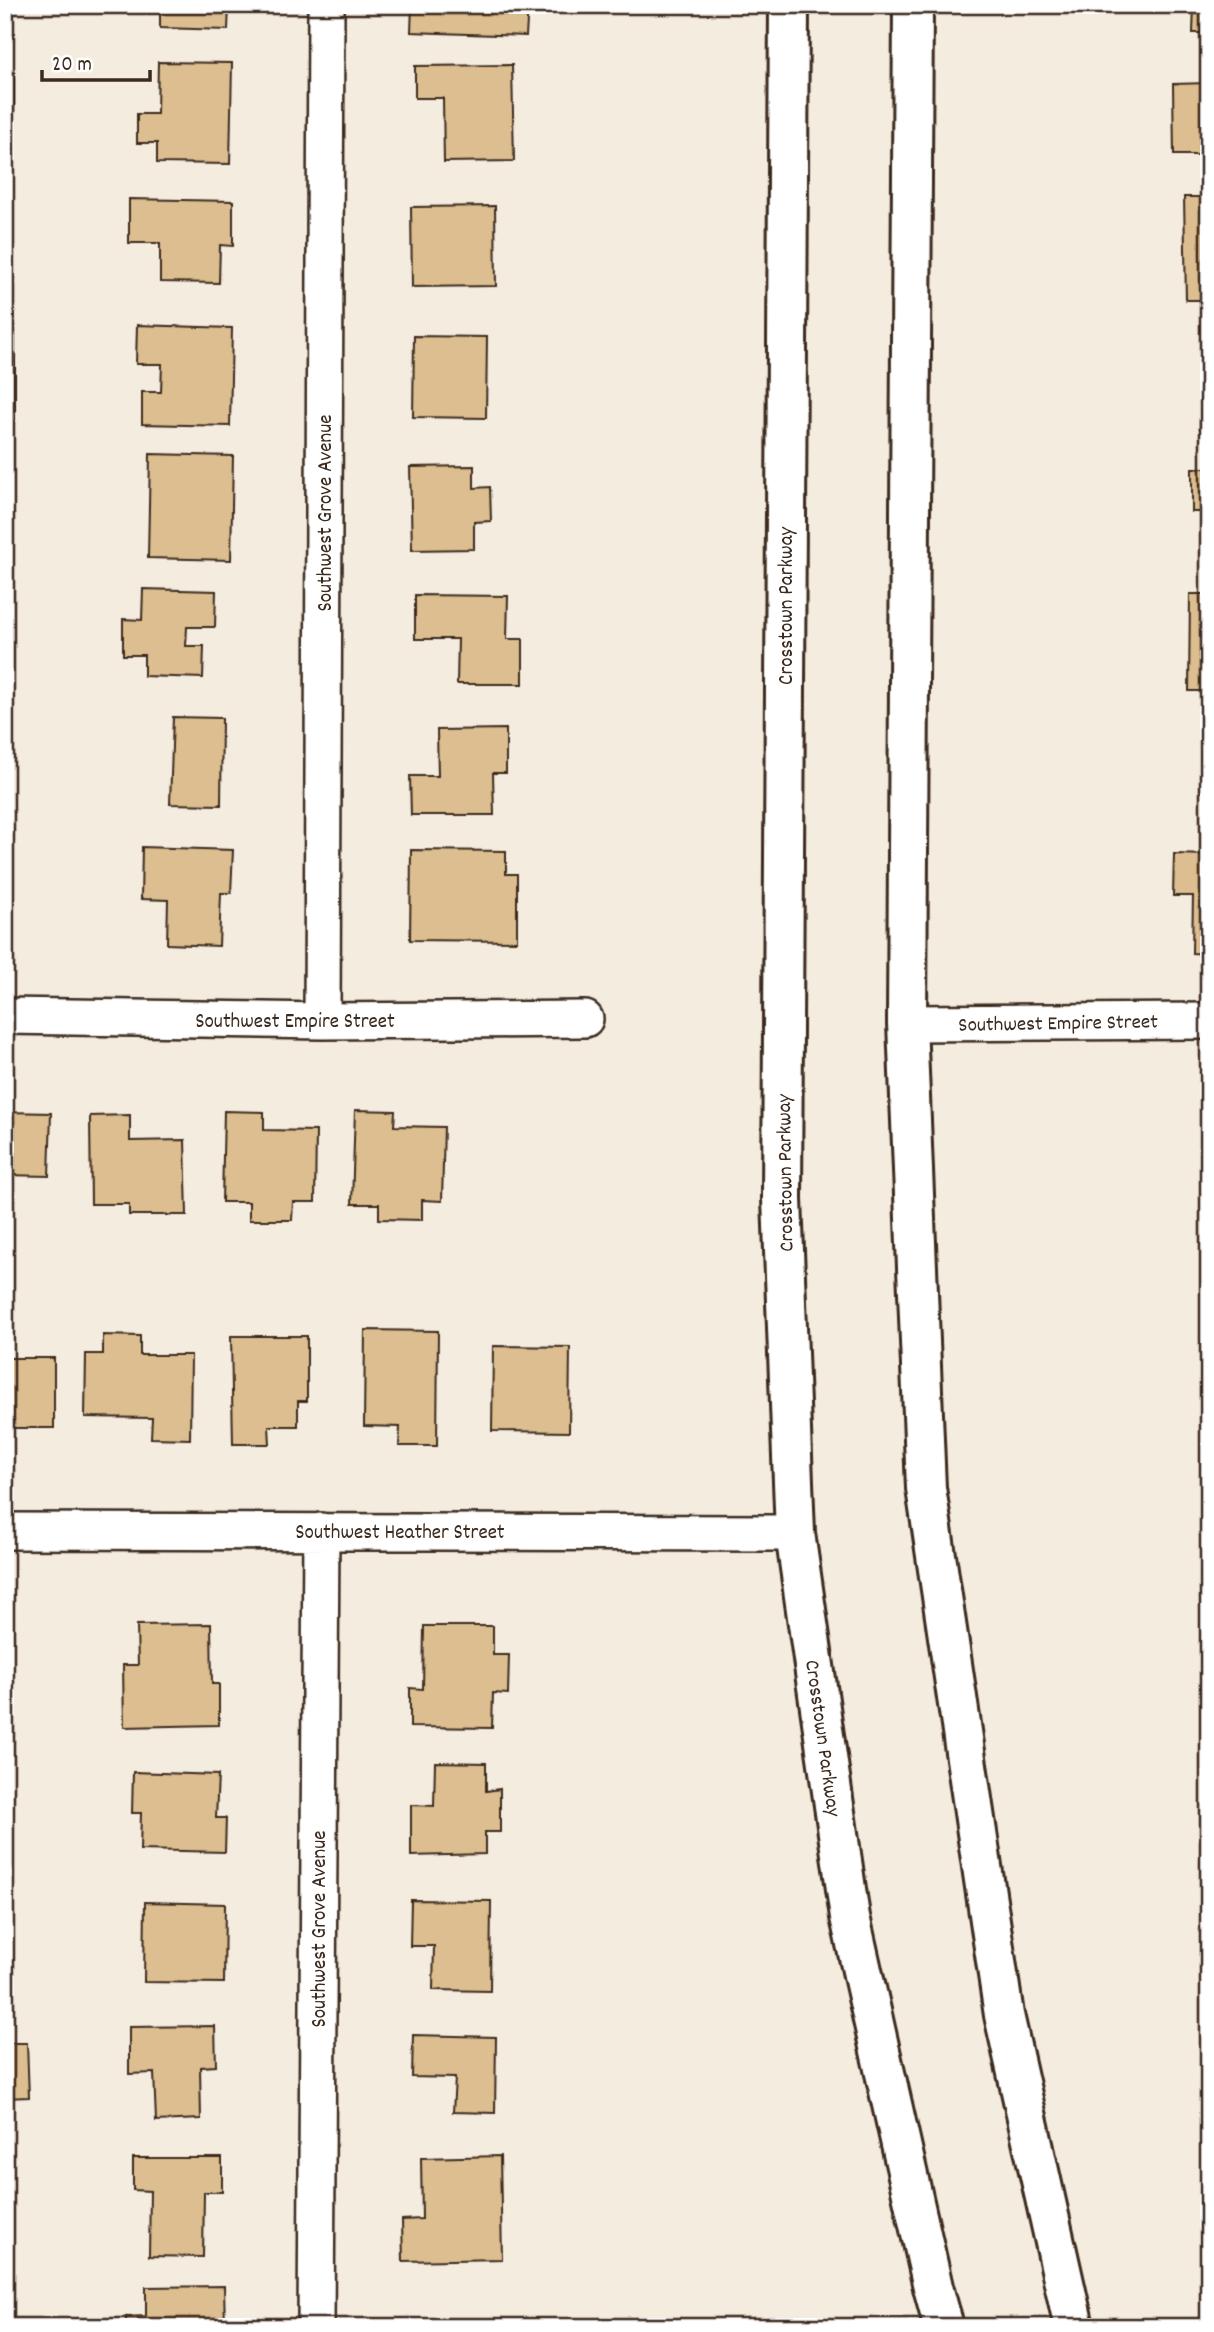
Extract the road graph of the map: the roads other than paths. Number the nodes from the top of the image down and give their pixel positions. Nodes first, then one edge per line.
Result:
1 (326, 5) edge
2 (789, 5) edge
3 (913, 5) edge
4 (5, 1016) edge
5 (585, 1019) dead end
6 (322, 1021) junction
7 (1209, 1021) edge
8 (907, 1023) junction
9 (5, 1531) edge
10 (321, 1531) junction
11 (795, 1533) junction
12 (316, 2327) edge
13 (944, 2327) edge
14 (1074, 2327) edge

1 - 6 street, Southwest Grove Avenue
2 - 11 main road, Crosstown Parkway
3 - 8 main road
4 - 6 street, Southwest Empire Street
5 - 6 street, Southwest Empire Street
7 - 8 street, Southwest Empire Street
8 - 14 main road
9 - 10 street, Southwest Heather Street
10 - 11 street, Southwest Heather Street
10 - 12 street, Southwest Grove Avenue
11 - 13 main road, Crosstown Parkway

